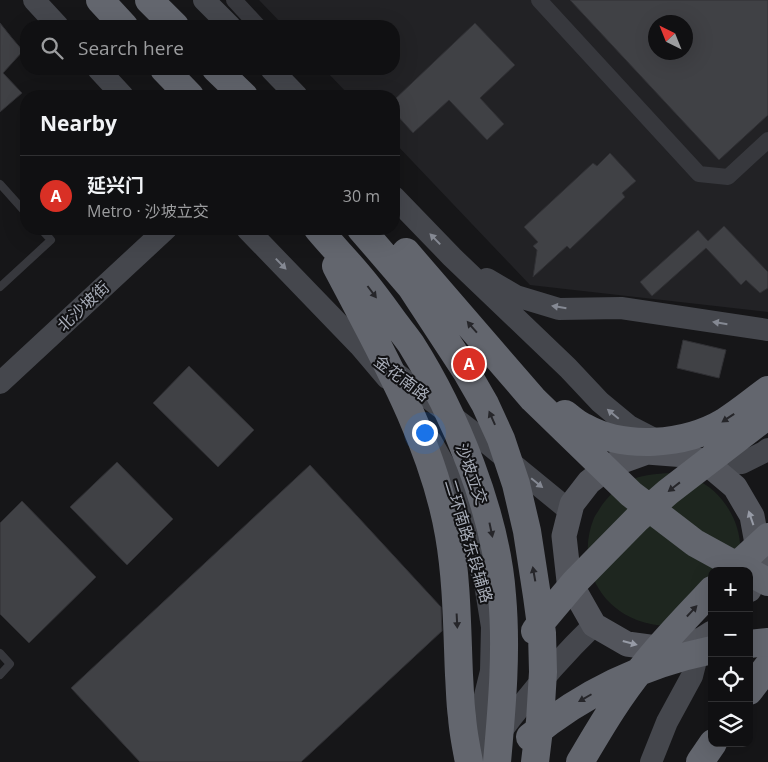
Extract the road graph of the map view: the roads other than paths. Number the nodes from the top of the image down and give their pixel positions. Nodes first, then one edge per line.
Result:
1 (34, 0) edge
2 (100, 0) edge
3 (149, 0) edge
4 (204, 0) edge
5 (234, 0) edge
6 (539, 0) edge
7 (52, 20) edge
8 (118, 20) edge
9 (169, 20) edge
10 (224, 20) edge
11 (252, 20) edge
12 (104, 75) edge
13 (170, 75) edge
14 (222, 75) edge
15 (277, 75) edge
16 (117, 90) edge
17 (184, 90) edge
18 (238, 90) edge
19 (291, 90) edge
20 (768, 140) edge
21 (0, 184) edge
22 (400, 203) edge
23 (20, 206) edge
24 (46, 235) edge
25 (159, 235) edge
26 (253, 235) edge
27 (320, 235) edge
28 (322, 235) edge
29 (367, 235) edge
30 (390, 235) edge
31 (452, 257) junction
32 (0, 287) edge
33 (768, 330) edge
34 (359, 345) junction
35 (501, 361) junction
36 (0, 382) edge
37 (768, 390) edge
38 (768, 416) edge
39 (768, 449) edge
40 (686, 455) junction
41 (709, 465) junction
42 (570, 511) junction
43 (768, 537) edge
44 (754, 578) edge
45 (708, 594) edge
46 (594, 625) junction
47 (753, 636) edge
48 (708, 641) edge
49 (768, 642) edge
50 (753, 644) edge
51 (768, 651) edge
52 (0, 653) edge
53 (768, 666) edge
54 (0, 675) edge
55 (753, 686) edge
56 (710, 747) edge
57 (456, 762) edge
58 (463, 762) edge
59 (469, 762) edge
60 (481, 762) edge
61 (497, 762) edge
62 (502, 762) edge
63 (535, 762) edge
64 (580, 762) edge
65 (651, 762) edge
66 (700, 762) edge

1 - 7 main road
2 - 8 highway
3 - 9 highway
4 - 10 main road
5 - 11 street
6 - 20 street
12 - 16 main road
13 - 17 highway
14 - 18 highway
15 - 19 main road
21 - 23 lane
31 -> 22 main road
24 - 32 lane
25 - 36 main road, 北沙坡街
26 -> 34 main road, 金花南路
27 -> 59 highway, bridge
28 -> 61 highway, 沙坡立交, bridge
63 -> 29 highway, bridge
35 -> 30 highway, bridge
33 -> 31 main road
40 -> 31 main road
34 -> 42 main road, 金花南路
34 - 58 main road, 二环南路东段辅路
37 -> 35 highway, bridge
35 - 44 highway, bridge
38 -> 57 highway, bridge
39 - 41 main road
40 - 41 main road
40 - 42 main road
44 -> 41 main road
42 - 46 main road
43 - 44 highway, bridge
64 -> 45 highway, bridge
46 -> 48 main road
46 - 60 main road
47 - 51 main road
48 -> 62 highway, bridge
48 - 65 main road
49 - 50 highway, bridge
52 - 54 lane
53 - 55 highway
56 - 66 highway

